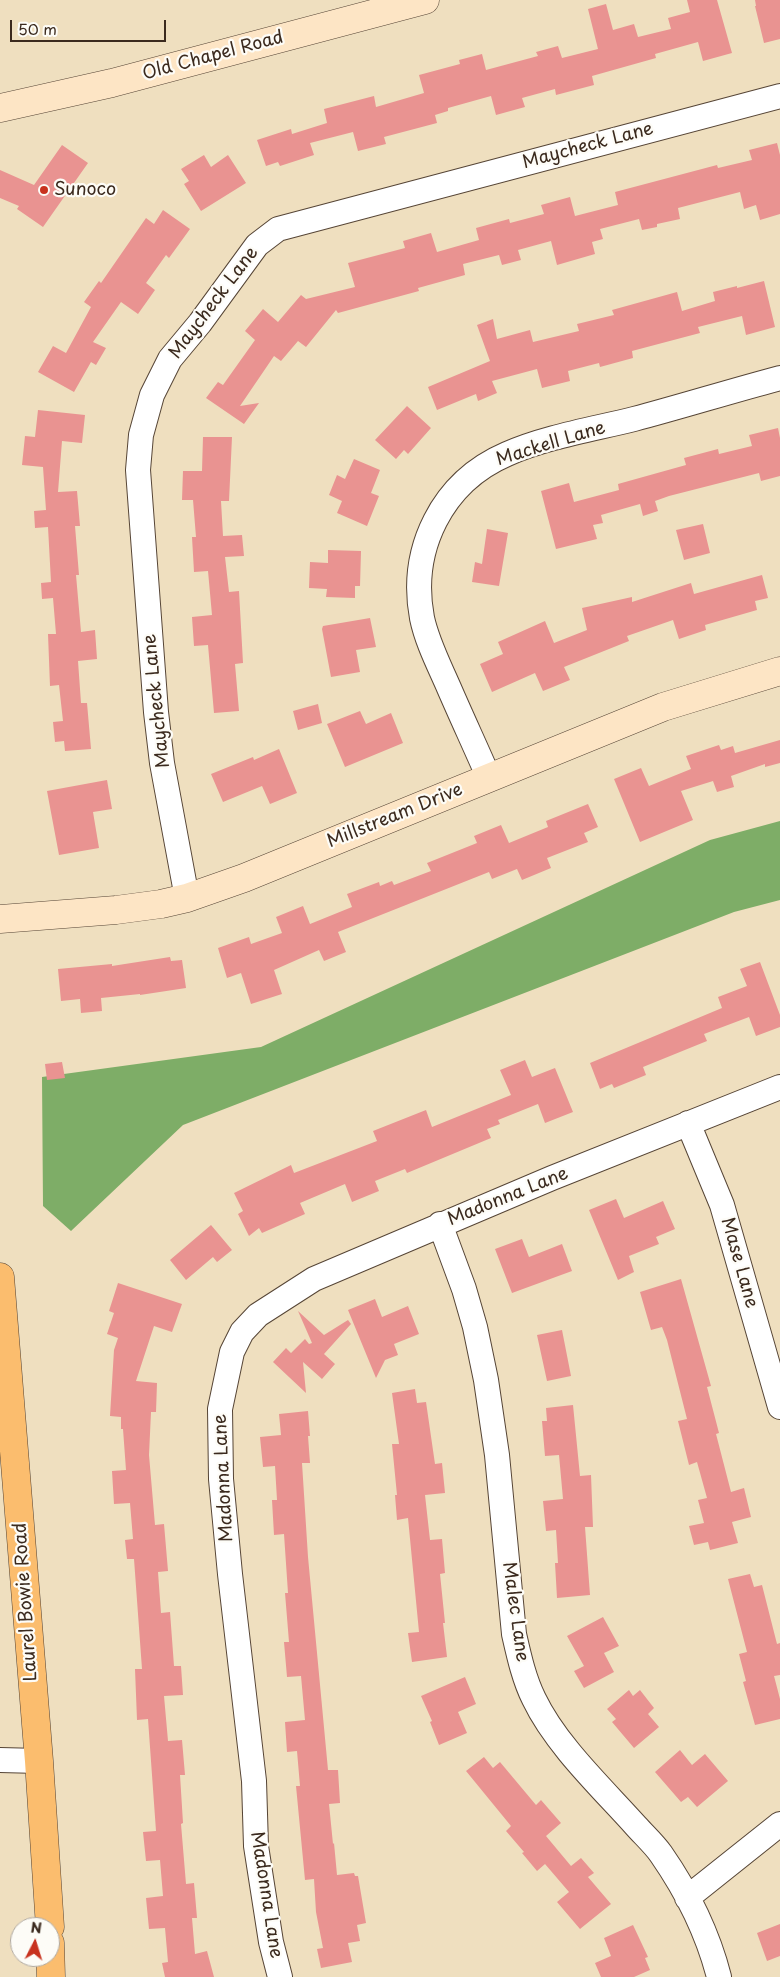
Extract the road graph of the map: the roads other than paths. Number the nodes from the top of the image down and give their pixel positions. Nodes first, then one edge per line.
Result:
1 (425, 0) edge
2 (780, 96) edge
3 (0, 108) edge
4 (780, 378) edge
5 (780, 672) edge
6 (489, 778) junction
7 (187, 898) junction
8 (0, 919) edge
9 (780, 1087) edge
10 (688, 1123) junction
11 (440, 1224) junction
12 (0, 1278) edge
13 (780, 1407) edge
14 (0, 1760) edge
15 (39, 1761) junction
16 (780, 1824) edge
17 (687, 1898) junction
18 (49, 1917) edge
19 (280, 1977) edge
20 (719, 1977) edge

1 - 3 street, Old Chapel Road
2 - 7 street, Maycheck Lane
4 - 6 street, Mackell Lane
5 - 6 street, Millstream Drive
6 - 7 street, Millstream Drive
7 - 8 street, Millstream Drive
9 - 10 street, Madonna Lane
10 - 11 street, Madonna Lane
10 - 13 street, Mase Lane
11 - 17 street, Malec Lane
11 - 19 street, Madonna Lane
12 - 15 main road, Laurel Bowie Road
14 - 15 street
15 - 18 main road, Laurel Bowie Road
16 - 17 street
17 - 20 street, Malec Lane

